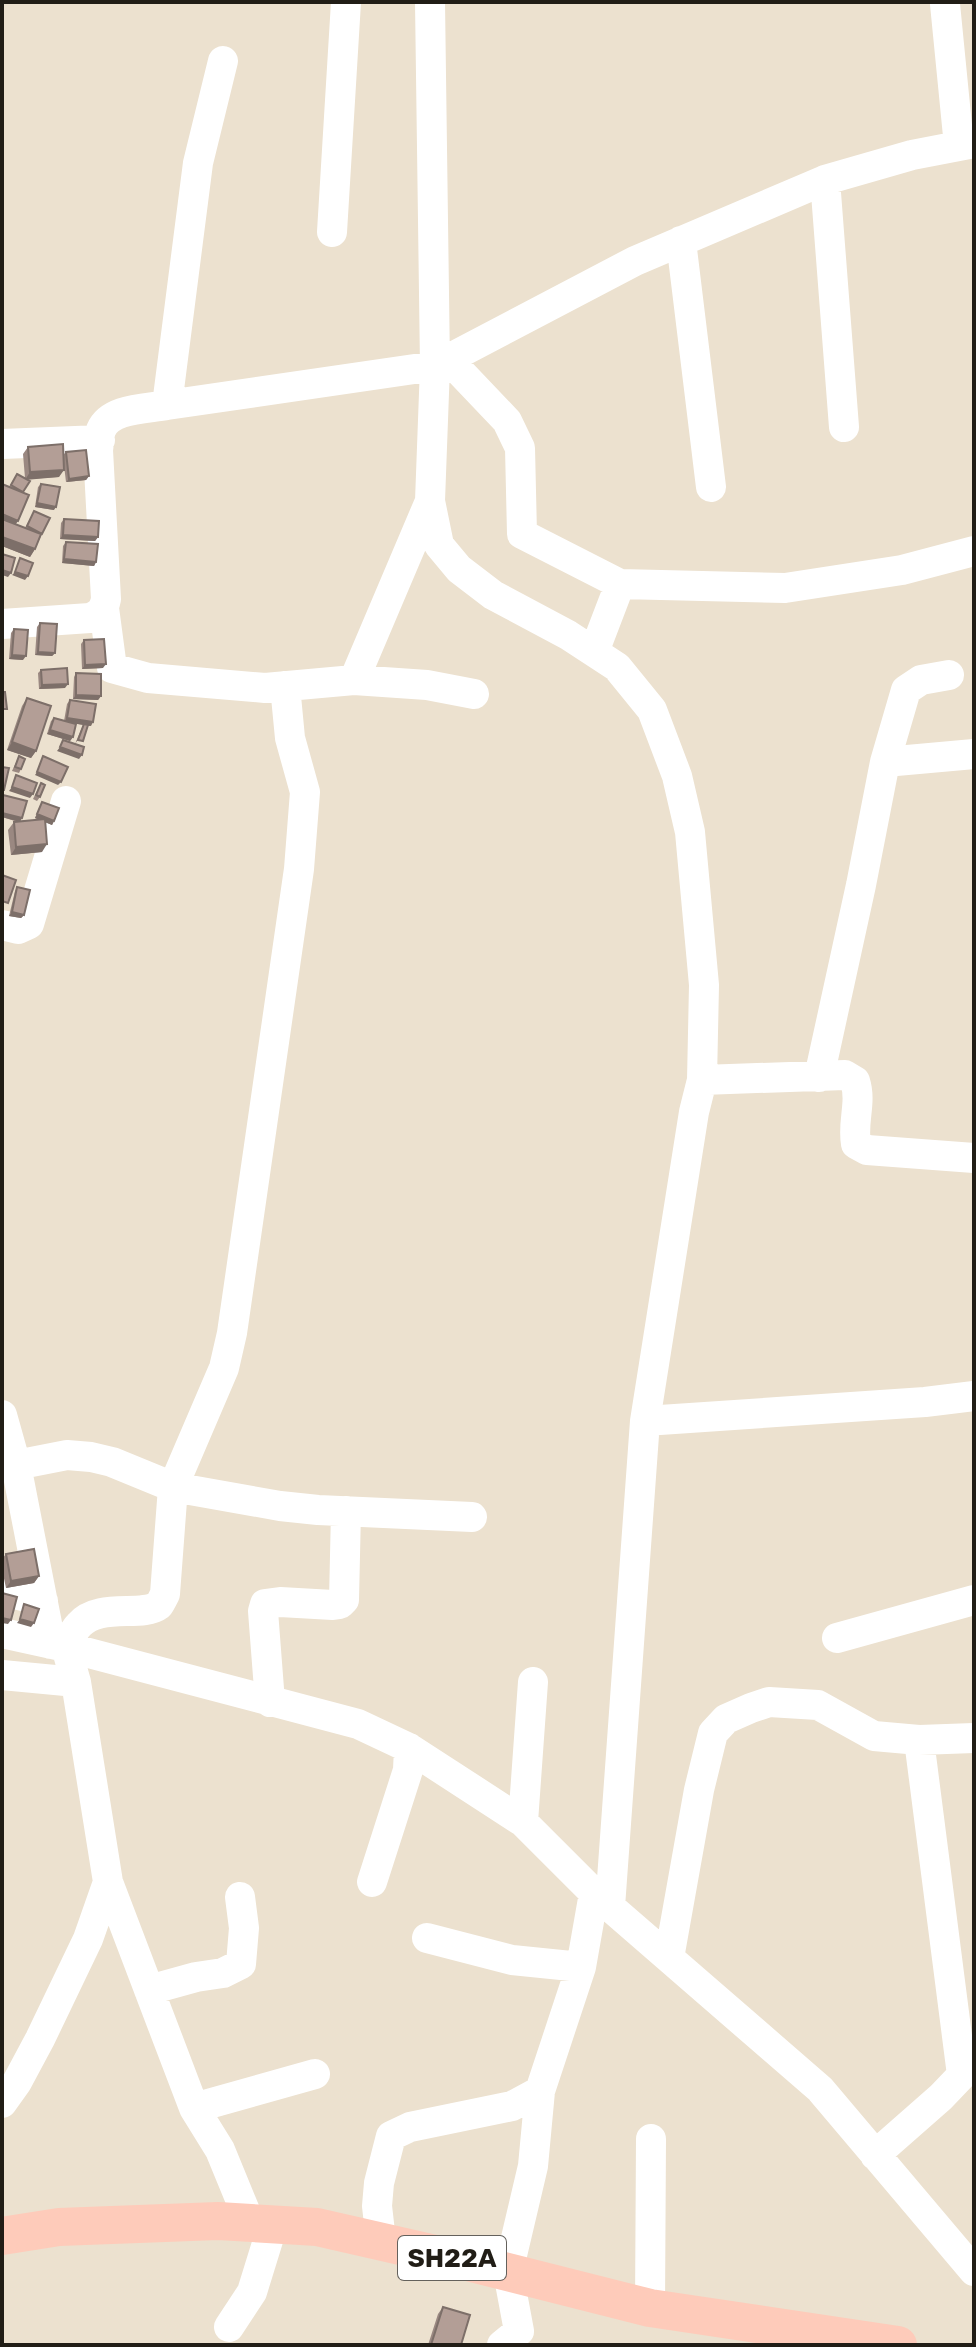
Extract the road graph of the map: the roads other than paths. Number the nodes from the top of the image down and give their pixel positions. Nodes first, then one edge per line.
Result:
1 (346, 2) edge
2 (430, 2) edge
3 (945, 4) edge
4 (223, 61) dead end
5 (963, 77) edge
6 (966, 144) edge
7 (825, 180) junction
8 (332, 232) dead end
9 (681, 241) junction
10 (442, 363) junction
11 (167, 405) junction
12 (844, 427) dead end
13 (100, 440) junction
14 (2, 444) edge
15 (711, 487) dead end
16 (430, 501) junction
17 (974, 551) edge
18 (620, 584) junction
19 (104, 608) junction
20 (2, 624) edge
21 (594, 652) junction
22 (949, 675) dead end
23 (354, 680) junction
24 (285, 686) junction
25 (474, 694) dead end
26 (974, 754) edge
27 (885, 762) junction
28 (66, 801) dead end
29 (2, 925) edge
30 (819, 1077) junction
31 (702, 1080) junction
32 (974, 1158) edge
33 (974, 1396) edge
34 (2, 1415) edge
35 (645, 1421) junction
36 (16, 1465) junction
37 (173, 1487) junction
38 (346, 1511) junction
39 (472, 1517) dead end
40 (2, 1591) edge
41 (974, 1600) edge
42 (43, 1601) junction
43 (2, 1633) edge
44 (837, 1638) dead end
45 (58, 1646) junction
46 (2, 1675) edge
47 (76, 1682) junction
48 (533, 1682) dead end
49 (270, 1702) junction
50 (974, 1738) edge
51 (919, 1740) junction
52 (409, 1748) junction
53 (523, 1822) junction
54 (108, 1882) junction
55 (372, 1882) dead end
56 (240, 1897) dead end
57 (602, 1900) junction
58 (427, 1938) dead end
59 (669, 1958) junction
60 (581, 1967) junction
61 (149, 1990) junction
62 (315, 2074) dead end
63 (540, 2091) junction
64 (2, 2103) edge
65 (194, 2108) junction
66 (651, 2139) dead end
67 (875, 2155) junction
68 (262, 2224) junction
69 (2, 2236) edge
70 (381, 2241) junction
71 (974, 2271) edge
72 (508, 2272) junction
73 (650, 2308) junction
74 (229, 2327) dead end
75 (515, 2340) edge
76 (898, 2345) edge

1 - 8 street
2 - 10 street
3 - 5 street
4 - 11 street
5 - 6 street
6 - 7 street
7 - 9 street
7 - 12 street
9 - 10 street
9 - 15 street
10 - 11 street
10 - 16 street
10 - 18 street
11 - 13 street
13 - 14 street
13 - 19 street
16 - 21 street
16 - 23 street
17 - 18 street
18 - 21 street
19 - 20 street
19 - 24 street
21 - 31 street
22 - 27 street
23 - 24 street
23 - 25 street
24 - 37 street
26 - 27 street
27 - 30 street
28 - 29 street
30 - 31 street
30 - 32 street
31 - 35 street
33 - 35 street
34 - 36 street
35 - 57 street
36 - 37 street
36 - 42 street
37 - 38 street
37 - 45 street
38 - 39 street
38 - 49 street
40 - 42 street
41 - 44 street
42 - 45 street
43 - 45 street
45 - 47 street
45 - 49 street
46 - 47 street
47 - 54 street
48 - 53 street
49 - 52 street
50 - 51 street
51 - 59 street
51 - 67 street
52 - 53 street
52 - 55 street
53 - 57 street
54 - 61 street
54 - 64 street
56 - 61 street
57 - 59 street
57 - 60 street
58 - 60 street
59 - 67 street
60 - 63 street
61 - 65 street
62 - 65 street
63 - 70 street
63 - 72 street
65 - 68 street
66 - 73 street
67 - 71 street
68 - 69 main road, SH22A
68 - 70 main road, SH22A
68 - 74 street
70 - 72 main road, SH22A
72 - 73 main road, SH22A
72 - 75 street
73 - 76 main road, SH22A

